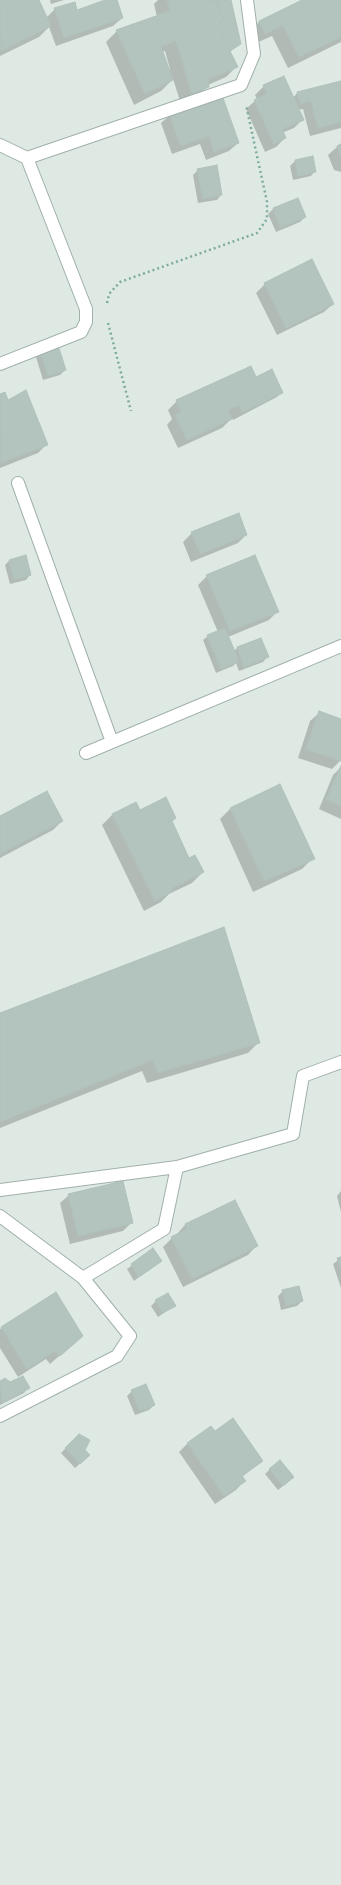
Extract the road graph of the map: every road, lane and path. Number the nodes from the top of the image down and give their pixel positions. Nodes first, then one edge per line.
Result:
1 (247, 0) edge
2 (241, 85) junction
3 (0, 145) edge
4 (28, 158) junction
5 (106, 306) dead end
6 (107, 319) dead end
7 (0, 364) edge
8 (131, 411) dead end
9 (18, 483) dead end
10 (341, 646) edge
11 (112, 742) junction
12 (86, 753) dead end
13 (341, 1062) edge
14 (177, 1167) junction
15 (0, 1190) edge
16 (0, 1216) edge
17 (83, 1278) junction
18 (0, 1416) edge

1 - 2 street
2 - 4 street
2 - 5 path
3 - 4 street
4 - 7 street
6 - 8 path
9 - 11 street
10 - 11 street
11 - 12 street
13 - 14 street
14 - 15 street
14 - 17 street
16 - 17 street
17 - 18 street

